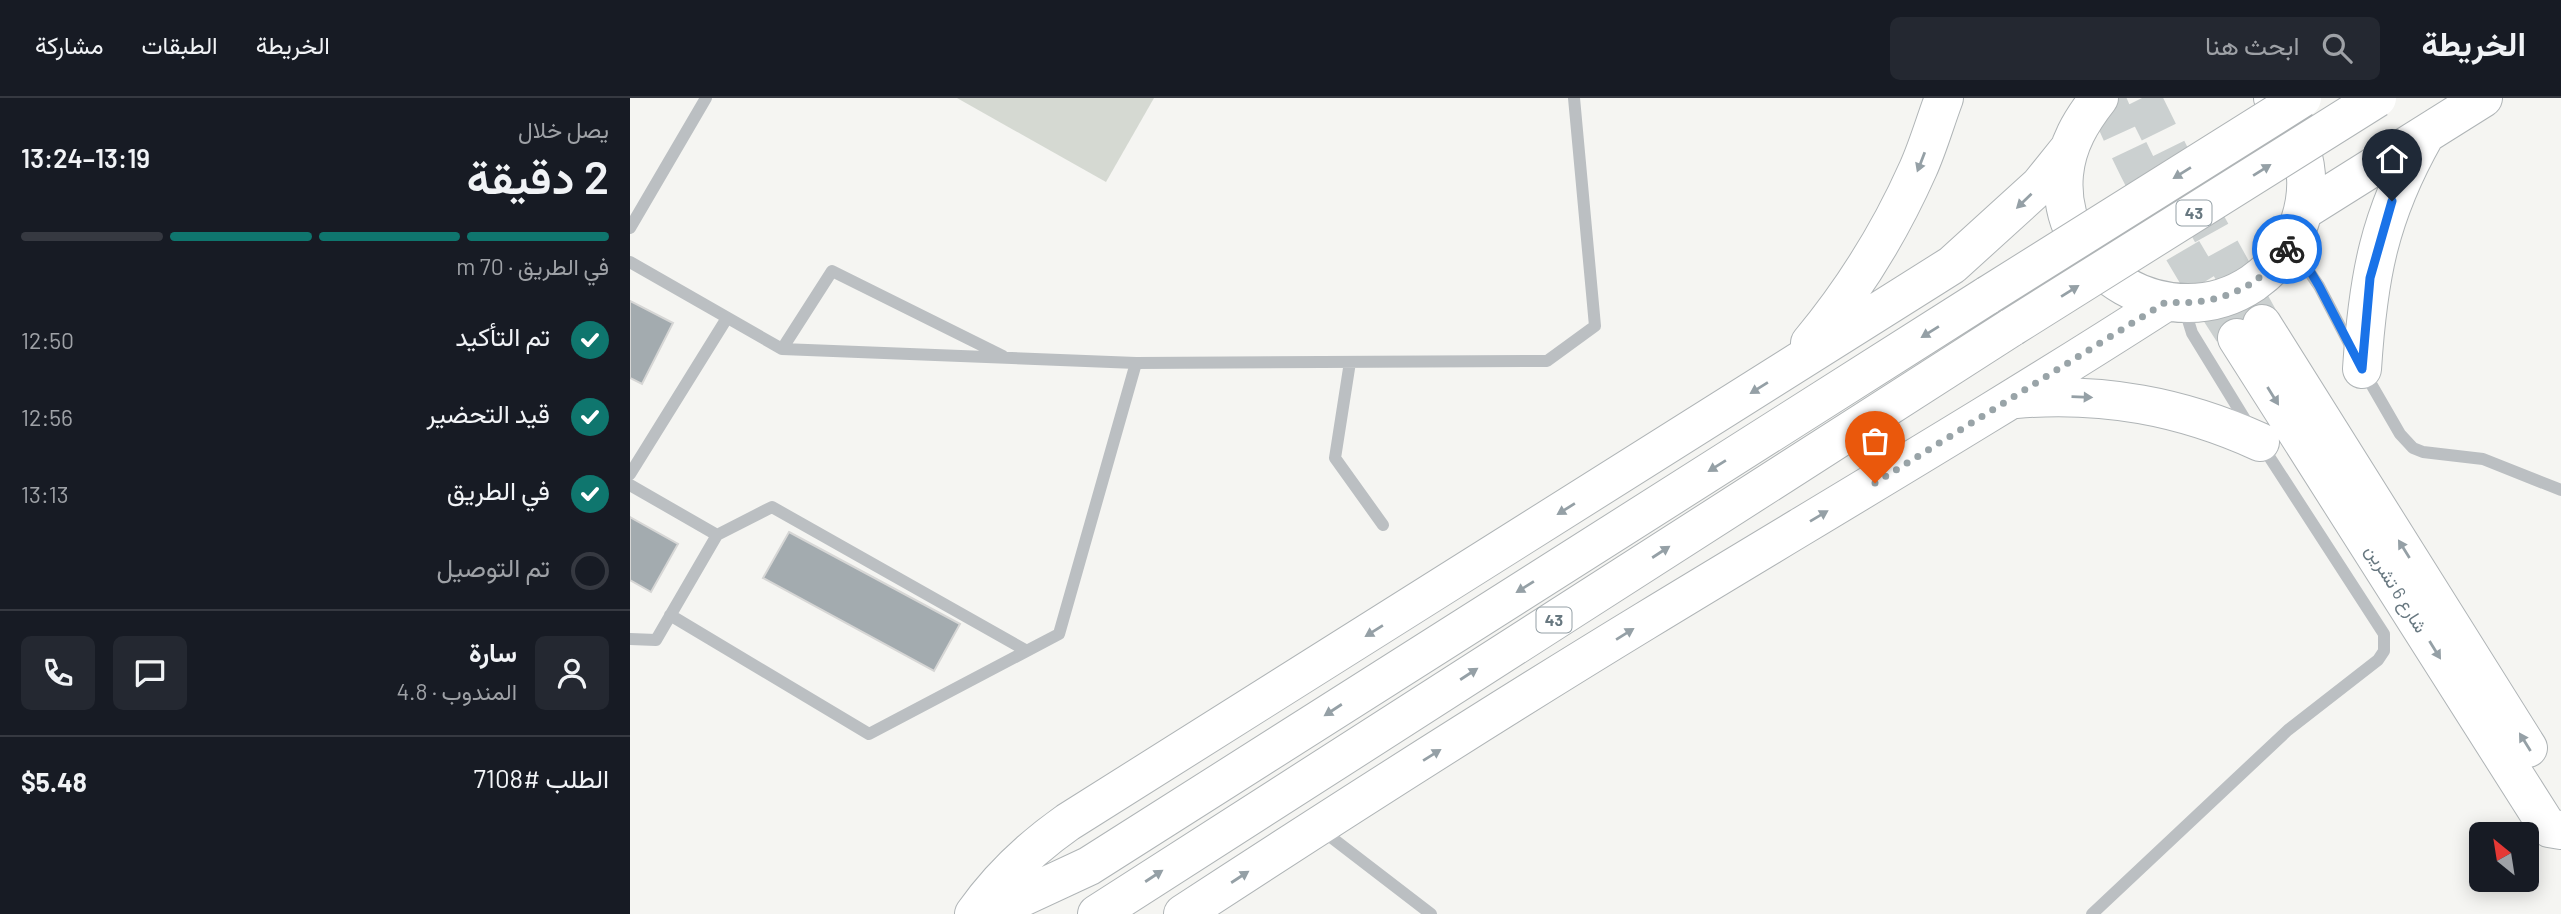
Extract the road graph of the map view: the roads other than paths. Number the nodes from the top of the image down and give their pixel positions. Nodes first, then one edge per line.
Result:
1 (706, 98) edge
2 (1574, 98) edge
3 (1944, 98) edge
4 (2060, 98) edge
5 (2099, 98) edge
6 (2273, 98) edge
7 (2302, 98) edge
8 (2377, 98) edge
9 (2483, 98) edge
10 (2425, 135) junction
11 (2071, 144) junction
12 (630, 228) edge
13 (2297, 228) junction
14 (630, 262) edge
15 (2174, 303) junction
16 (727, 318) junction
17 (782, 349) junction
18 (1008, 358) junction
19 (1350, 362) junction
20 (1136, 363) junction
21 (1791, 367) junction
22 (2362, 369) junction
23 (2014, 399) junction
24 (2260, 442) junction
25 (630, 474) edge
26 (630, 485) edge
27 (2561, 490) edge
28 (1383, 525) dead end
29 (717, 535) junction
30 (670, 615) junction
31 (630, 639) edge
32 (1027, 651) junction
33 (2561, 800) edge
34 (1317, 826) junction
35 (2561, 830) edge
36 (974, 914) edge
37 (986, 914) edge
38 (1097, 914) edge
39 (1183, 914) edge
40 (1431, 914) edge
41 (2092, 914) edge

1 - 12 street
2 - 19 street
3 -> 21 main road
4 - 11 main road
5 - 11 main road
6 - 13 main road
7 -> 37 main road, bridge
38 -> 8 main road, 43, bridge
9 - 10 main road
10 - 13 main road
10 - 22 main road
11 - 15 main road
11 -> 21 main road
13 - 15 main road
13 - 22 street
14 - 16 street
15 - 23 main road
15 - 24 street
16 - 17 street
16 - 25 street
17 - 18 street
17 - 18 street
18 - 20 street
19 - 20 street
19 - 28 street
20 - 32 street
21 -> 36 main road
22 - 27 street
23 -> 24 main road
34 -> 23 main road
24 - 41 street
26 - 29 street
29 - 30 street
29 - 32 street
30 - 31 street
30 - 32 street
33 -> 35 main road, شارع 6 تشرين
39 -> 34 main road
34 - 40 street

